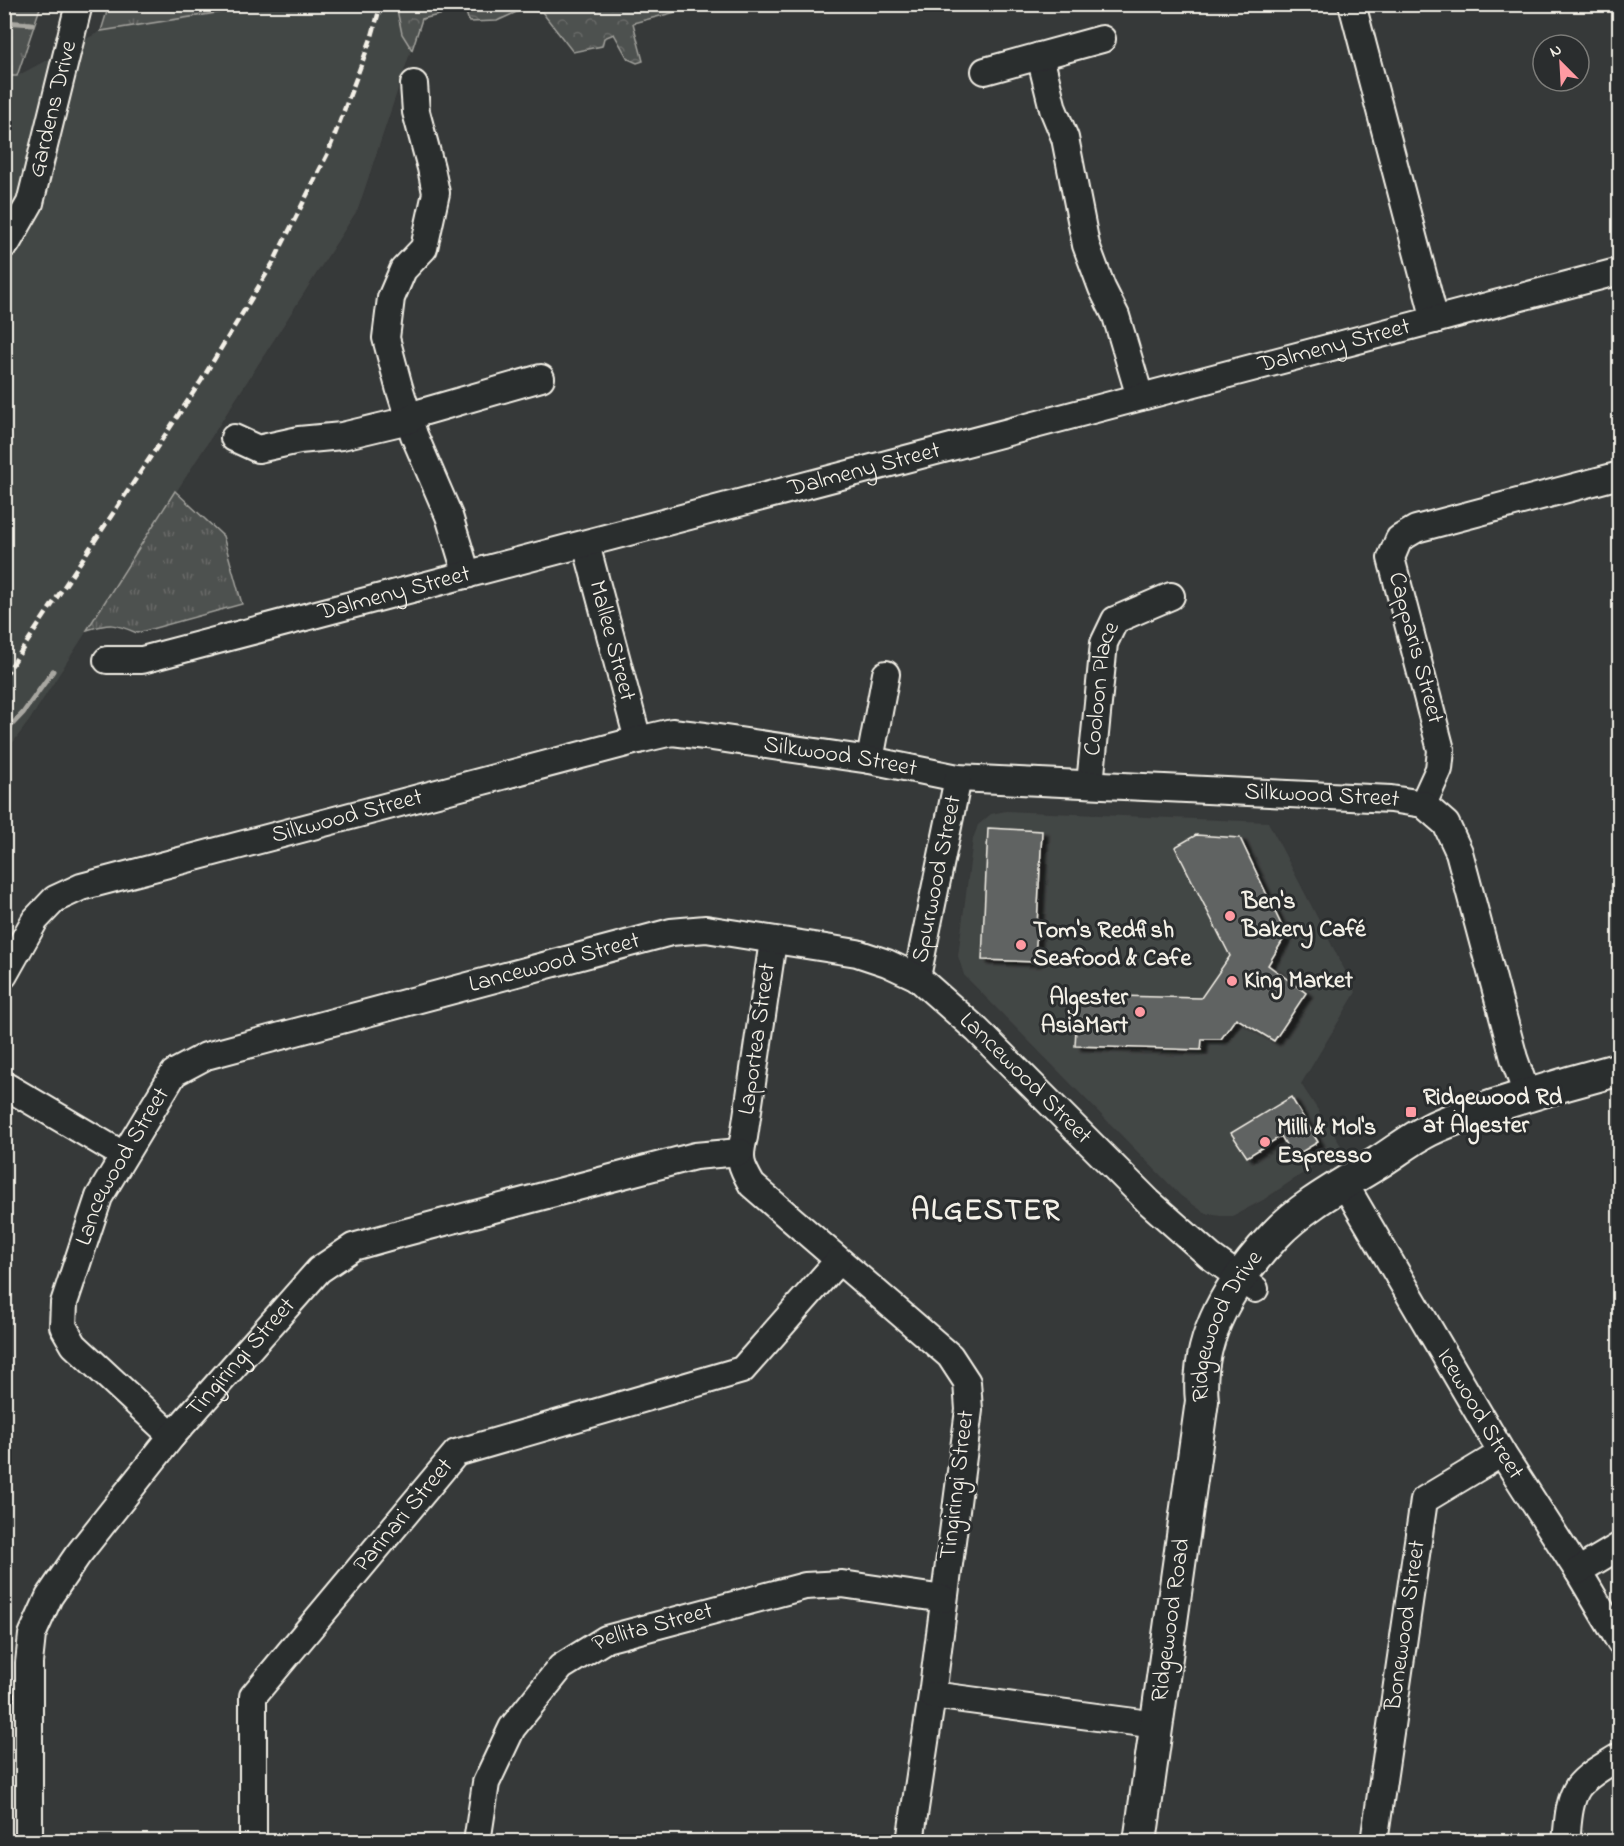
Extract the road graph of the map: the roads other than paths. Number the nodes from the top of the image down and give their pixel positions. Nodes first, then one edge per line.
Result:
1 (79, 4) edge
2 (1352, 4) edge
3 (1101, 39) dead end
4 (1040, 56) junction
5 (985, 71) dead end
6 (414, 84) dead end
7 (4, 244) edge
8 (1620, 271) edge
9 (1435, 320) junction
10 (541, 378) dead end
11 (1140, 398) junction
12 (409, 420) junction
13 (234, 438) dead end
14 (1620, 475) edge
15 (585, 544) junction
16 (467, 575) junction
17 (1171, 596) dead end
18 (107, 660) dead end
19 (886, 674) dead end
20 (638, 740) junction
21 (870, 760) junction
22 (958, 778) junction
23 (1090, 784) junction
24 (1423, 804) junction
25 (773, 941) junction
26 (4, 975) edge
27 (917, 977) junction
28 (1620, 1069) edge
29 (4, 1085) edge
30 (1527, 1095) junction
31 (742, 1145) junction
32 (123, 1155) junction
33 (1349, 1191) junction
34 (838, 1261) junction
35 (1247, 1283) junction
36 (1202, 1401) joint
37 (172, 1436) junction
38 (1502, 1453) junction
39 (1620, 1546) edge
40 (1578, 1571) junction
41 (944, 1599) junction
42 (1620, 1642) edge
43 (932, 1695) junction
44 (1157, 1725) junction
45 (1620, 1756) edge
46 (29, 1842) edge
47 (253, 1842) edge
48 (477, 1842) edge
49 (910, 1842) edge
50 (1140, 1842) edge
51 (1374, 1842) edge
52 (1566, 1842) edge

1 - 7 street, Gardens Drive
2 - 9 street
3 - 4 street
4 - 5 street
4 - 11 street
6 - 12 street
8 - 9 street, Dalmeny Street
9 - 11 street, Dalmeny Street
10 - 12 street
11 - 15 street, Dalmeny Street
12 - 13 street
12 - 16 street
14 - 24 street, Capparis Street
15 - 16 street, Dalmeny Street
15 - 20 street, Mallee Street
16 - 18 street, Dalmeny Street
17 - 23 street, Cooloon Place
19 - 21 street
20 - 21 street, Silkwood Street
20 - 26 street, Silkwood Street
21 - 22 street, Silkwood Street
22 - 23 street, Silkwood Street
22 - 27 street, Spurwood Street
23 - 24 street, Silkwood Street
24 - 30 street, Silkwood Street
25 - 27 street, Lancewood Street
25 - 31 street, Laportea Street
25 - 32 street, Lancewood Street
27 - 35 street, Lancewood Street
28 - 30 main road, Ridgewood Drive
29 - 32 street
30 - 33 main road, Ridgewood Drive
31 - 34 street, Tingiringi Street
31 - 37 street, Tingiringi Street
32 - 37 street, Lancewood Street
33 - 35 main road, Ridgewood Drive
33 - 38 street, Icewood Street
34 - 41 street, Tingiringi Street
34 - 47 street, Parinari Street
35 - 36 main road, Ridgewood Drive
36 - 44 main road, Ridgewood Road
37 - 46 street, Tingiringi Street
38 - 40 street, Icewood Street
38 - 51 street, Bonewood Street
39 - 40 street
40 - 42 street, Icewood Street
41 - 43 street, Tingiringi Street
41 - 48 street, Pellita Street
43 - 44 street
43 - 49 street, Tingiringi Street
44 - 50 main road, Ridgewood Road
45 - 52 street

